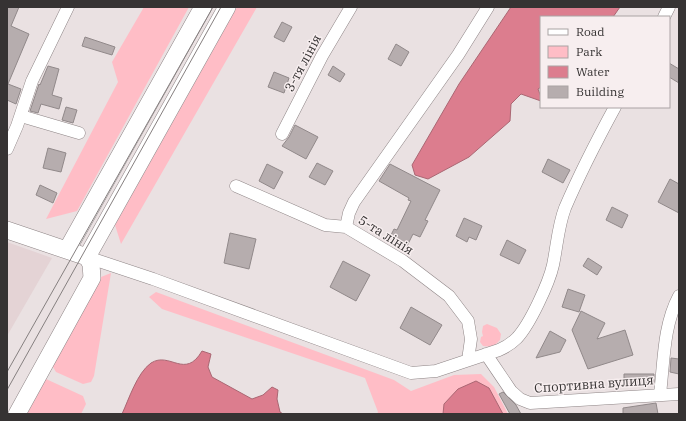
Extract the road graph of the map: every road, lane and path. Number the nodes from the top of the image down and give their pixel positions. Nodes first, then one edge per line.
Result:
1 (68, 7) edge
2 (203, 7) edge
3 (227, 7) edge
4 (351, 7) edge
5 (488, 7) edge
6 (669, 7) edge
7 (664, 16) edge
8 (614, 108) edge
9 (21, 116) junction
10 (79, 133) dead end
11 (282, 134) dead end
12 (7, 149) edge
13 (236, 186) dead end
14 (346, 227) junction
15 (7, 230) edge
16 (67, 250) junction
17 (87, 257) junction
18 (679, 296) edge
19 (486, 354) junction
20 (468, 360) junction
21 (660, 394) junction
22 (679, 394) edge
23 (17, 414) edge

1 - 9 street
2 - 16 main road
3 - 17 main road
4 - 11 street, 3-тя лінія
5 - 14 street
6 - 7 street
8 - 19 street
9 - 10 street
9 - 12 street
13 - 14 street, 5-та лінія
14 - 20 street, 5-та лінія
15 - 16 main road
16 - 17 main road
17 - 20 street
17 - 23 main road
18 - 21 street
19 - 20 street
19 - 21 street, Спортивна вулиця
21 - 22 street, Спортивна вулиця

